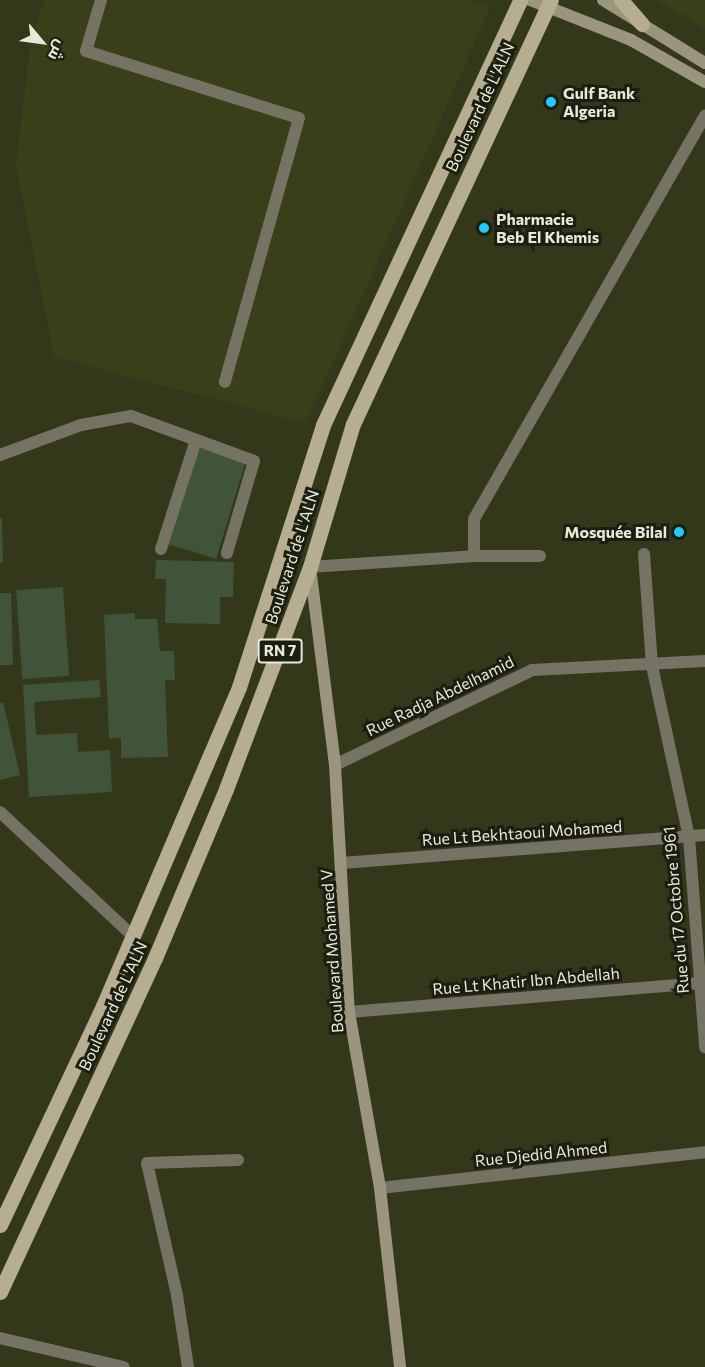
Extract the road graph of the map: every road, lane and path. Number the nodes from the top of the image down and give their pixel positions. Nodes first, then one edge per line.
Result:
1 (100, 0) edge
2 (520, 0) edge
3 (530, 0) edge
4 (603, 0) edge
5 (621, 0) edge
6 (549, 3) edge
7 (642, 24) junction
8 (705, 63) edge
9 (705, 82) edge
10 (705, 116) edge
11 (225, 382) dead end
12 (196, 440) junction
13 (0, 455) edge
14 (161, 549) dead end
15 (227, 553) dead end
16 (644, 554) dead end
17 (474, 556) junction
18 (540, 556) dead end
19 (310, 567) junction
20 (705, 661) edge
21 (652, 666) junction
22 (336, 765) junction
23 (0, 813) edge
24 (705, 835) edge
25 (689, 837) junction
26 (342, 863) junction
27 (134, 937) junction
28 (701, 983) edge
29 (350, 1012) junction
30 (705, 1047) edge
31 (705, 1152) edge
32 (238, 1160) dead end
33 (380, 1188) junction
34 (0, 1225) edge
35 (0, 1292) edge
36 (0, 1338) edge
37 (124, 1367) edge
38 (188, 1367) edge
39 (400, 1367) edge

1 - 11 street
2 - 27 main road, Boulevard de L'ALN / RN 7
3 - 6 main road
4 - 7 main road
5 - 7 main road
6 - 9 main road
6 - 19 main road, Boulevard de L'ALN / RN 7
7 - 8 main road
10 - 17 street
12 - 13 street
12 - 14 street
12 - 15 street
16 - 21 street, Rue du 17 Octobre 1961
17 - 18 street
17 - 19 street
19 - 22 main road, Boulevard Mohamed V
19 - 35 main road, Boulevard de L'ALN / RN 7
20 - 21 street, Rue Radja Abdelhamid
21 - 22 street, Rue Radja Abdelhamid
21 - 25 street, Rue du 17 Octobre 1961
22 - 26 main road, Boulevard Mohamed V
23 - 27 street
24 - 25 street, Rue Lt Bekhtaoui Mohamed
25 - 26 street, Rue Lt Bekhtaoui Mohamed
25 - 28 street, Rue du 17 Octobre 1961
26 - 29 main road, Boulevard Mohamed V
27 - 34 main road, Boulevard de L'ALN / RN 7
28 - 29 street, Rue Lt Khatir Ibn Abdellah
28 - 30 street, Rue du 17 Octobre 1961
29 - 33 main road, Boulevard Mohamed V
31 - 33 street, Rue Djedid Ahmed
32 - 38 street
33 - 39 main road, Boulevard Mohamed V
36 - 37 street

